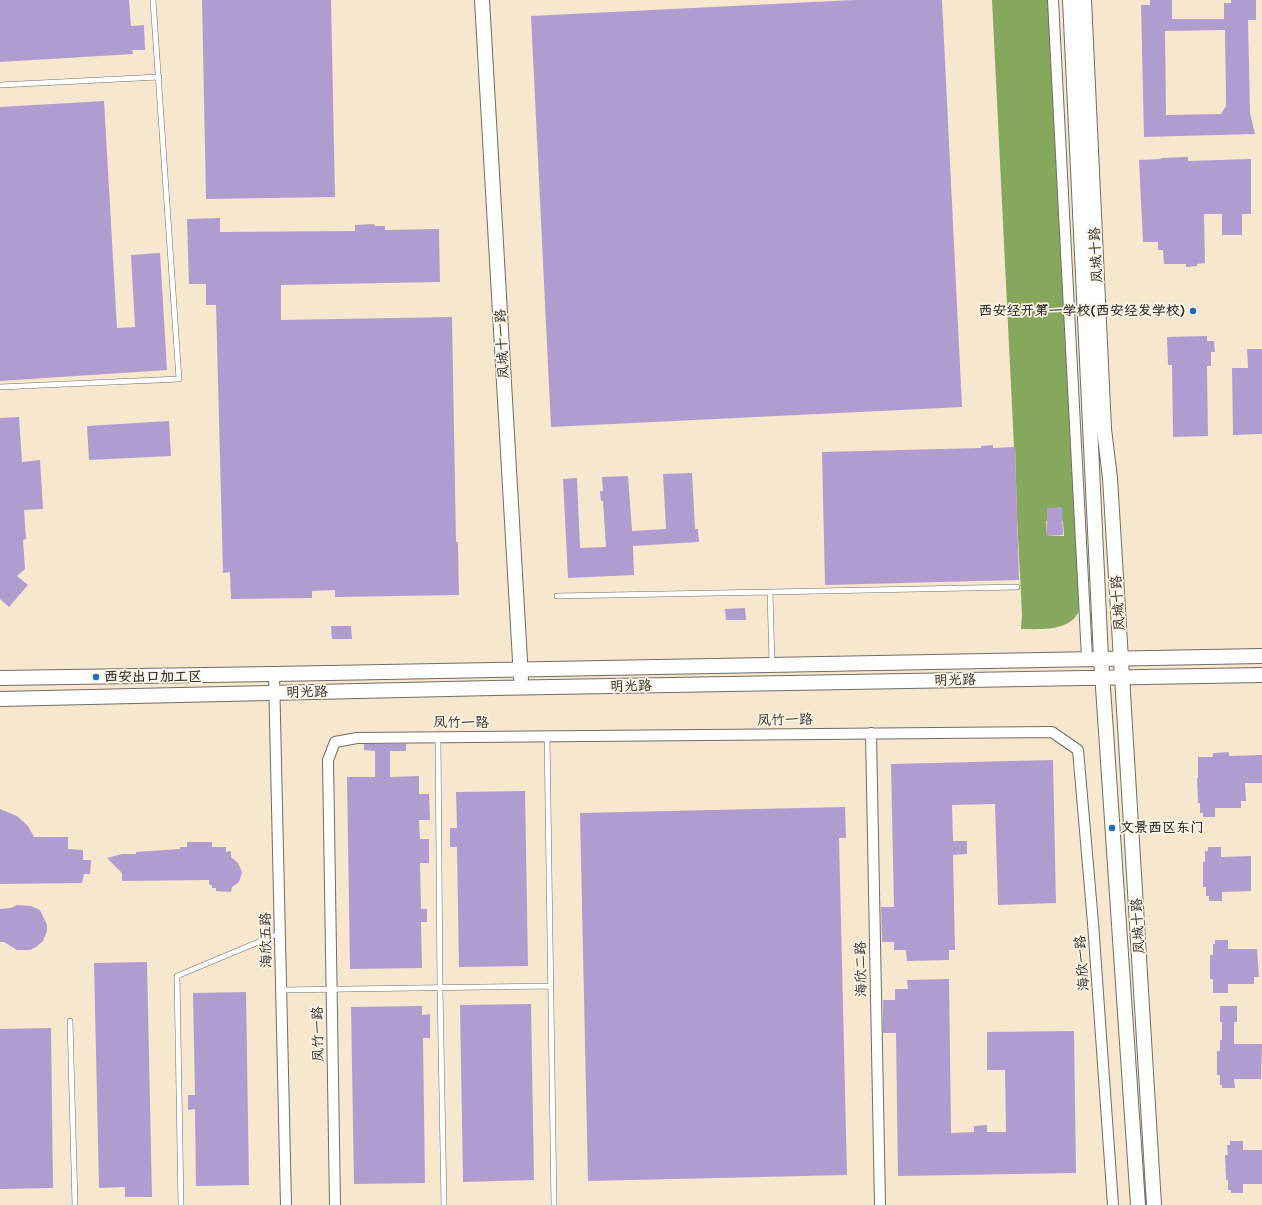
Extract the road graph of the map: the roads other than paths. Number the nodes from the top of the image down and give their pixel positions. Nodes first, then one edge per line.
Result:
1 (153, 0) edge
2 (482, 0) edge
3 (1053, 0) edge
4 (1070, 0) edge
5 (1084, 0) edge
6 (159, 77) junction
7 (0, 86) edge
8 (0, 388) edge
9 (1017, 587) dead end
10 (770, 592) junction
11 (557, 596) dead end
12 (1262, 656) edge
13 (1094, 658) junction
14 (1122, 658) junction
15 (772, 665) junction
16 (520, 669) junction
17 (274, 674) junction
18 (1262, 675) edge
19 (0, 678) edge
20 (1102, 678) junction
21 (1123, 678) junction
22 (521, 687) junction
23 (275, 692) junction
24 (0, 699) edge
25 (1052, 732) joint
26 (871, 733) junction
27 (547, 736) junction
28 (438, 737) junction
29 (280, 933) junction
30 (550, 986) junction
31 (440, 988) junction
32 (331, 989) junction
33 (281, 990) junction
34 (70, 1020) dead end
35 (75, 1205) edge
36 (181, 1205) edge
37 (286, 1205) edge
38 (335, 1205) edge
39 (444, 1205) edge
40 (554, 1205) edge
41 (880, 1205) edge
42 (1113, 1205) edge
43 (1138, 1205) edge
44 (1154, 1205) edge

1 - 6 lane
2 - 16 main road, 凤城十一路
3 - 13 street
4 - 13 main road, 凤城十路
5 - 14 main road, 凤城十路
6 - 7 lane
6 - 8 lane
9 - 10 lane
10 - 11 lane
10 - 15 lane
12 - 14 main road, 明光路
13 - 14 main road, 明光路
13 - 15 main road, 明光路
13 - 20 main road, 凤城十路
14 - 21 main road, 凤城十路
15 - 16 main road, 明光路
16 - 17 main road, 明光路
16 - 22 main road, 凤城十一路
17 - 19 main road, 明光路
17 - 23 street, 海欣五路
18 - 21 main road, 明光路
20 - 21 main road, 明光路
20 - 22 main road, 明光路
20 - 43 main road, 凤城十路
21 - 44 main road, 凤城十路
22 - 23 main road, 明光路
23 - 24 main road, 明光路
23 - 29 street, 海欣五路
25 - 26 street, 凤竹一路
25 - 42 street, 海欣一路
26 - 27 street, 凤竹一路
26 - 41 street, 海欣二路
27 - 28 street, 凤竹一路
27 - 30 lane
28 - 31 lane
28 - 32 street, 凤竹一路
29 - 33 street, 海欣五路
29 - 36 lane
30 - 31 lane
30 - 40 lane
31 - 32 lane
31 - 39 lane
32 - 33 lane
32 - 38 street, 凤竹一路
33 - 37 street, 海欣五路
34 - 35 lane

